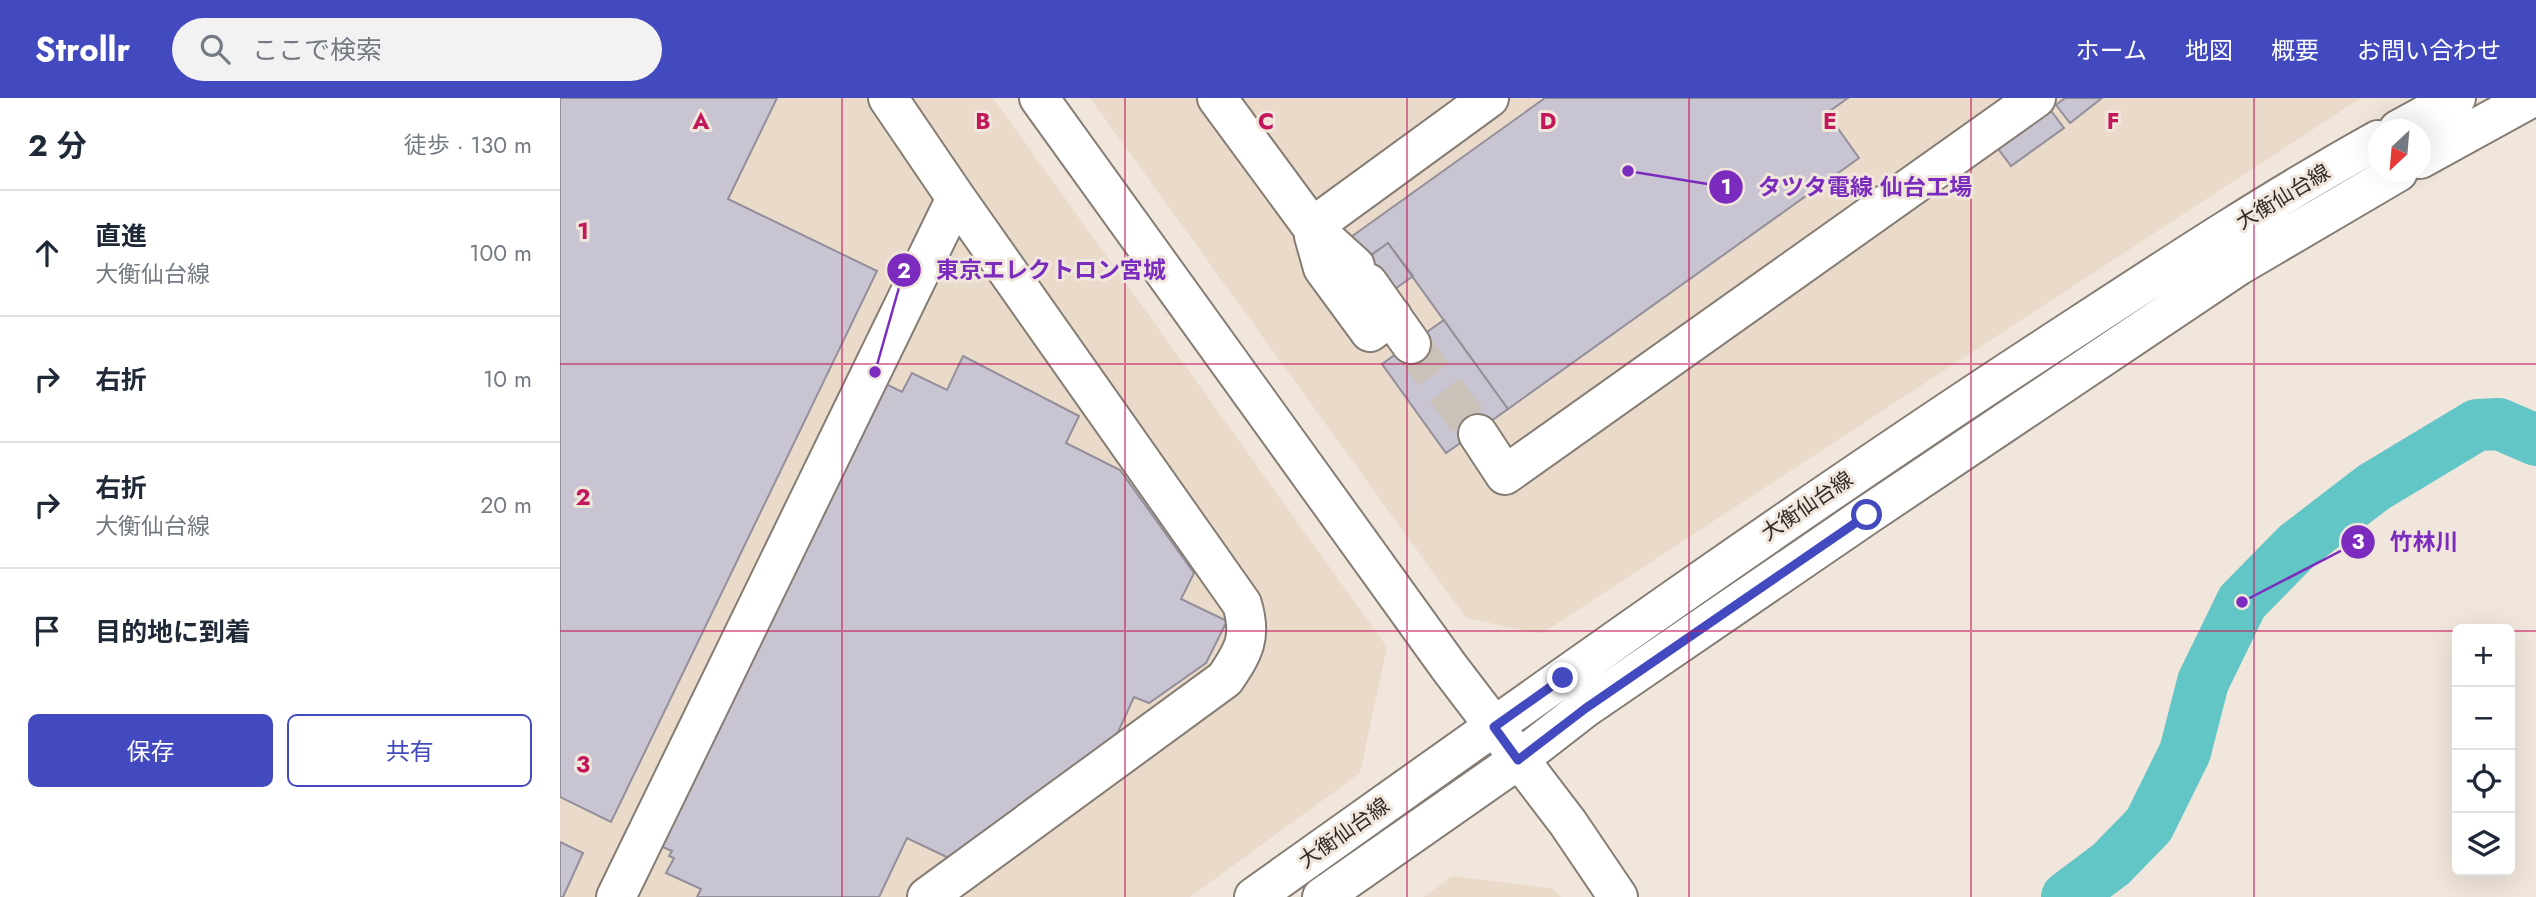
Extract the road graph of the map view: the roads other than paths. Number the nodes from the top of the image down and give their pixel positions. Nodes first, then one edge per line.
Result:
1 (888, 98) edge
2 (1039, 98) edge
3 (1217, 98) edge
4 (1489, 98) edge
5 (2036, 98) edge
6 (2456, 98) edge
7 (2531, 98) edge
8 (2418, 119) edge
9 (2368, 146) edge
10 (2431, 153) edge
11 (2381, 182) edge
12 (956, 198) junction
13 (1312, 228) junction
14 (1478, 434) tunnel mouth
15 (1494, 727) junction
16 (1518, 760) junction
17 (617, 896) edge
18 (927, 897) edge
19 (1254, 897) edge
20 (1322, 897) edge
21 (1618, 897) edge

1 - 12 main road
2 - 15 main road
3 - 13 main road
4 - 13 main road
5 - 14 main road
6 - 8 main road
7 - 10 main road
9 - 15 main road, 大衡仙台線
11 - 16 main road, 大衡仙台線
12 - 17 main road
12 - 18 main road
13 - 13 main road
15 - 16 main road
15 - 19 main road, 大衡仙台線
16 - 20 main road, 大衡仙台線
16 - 21 main road

